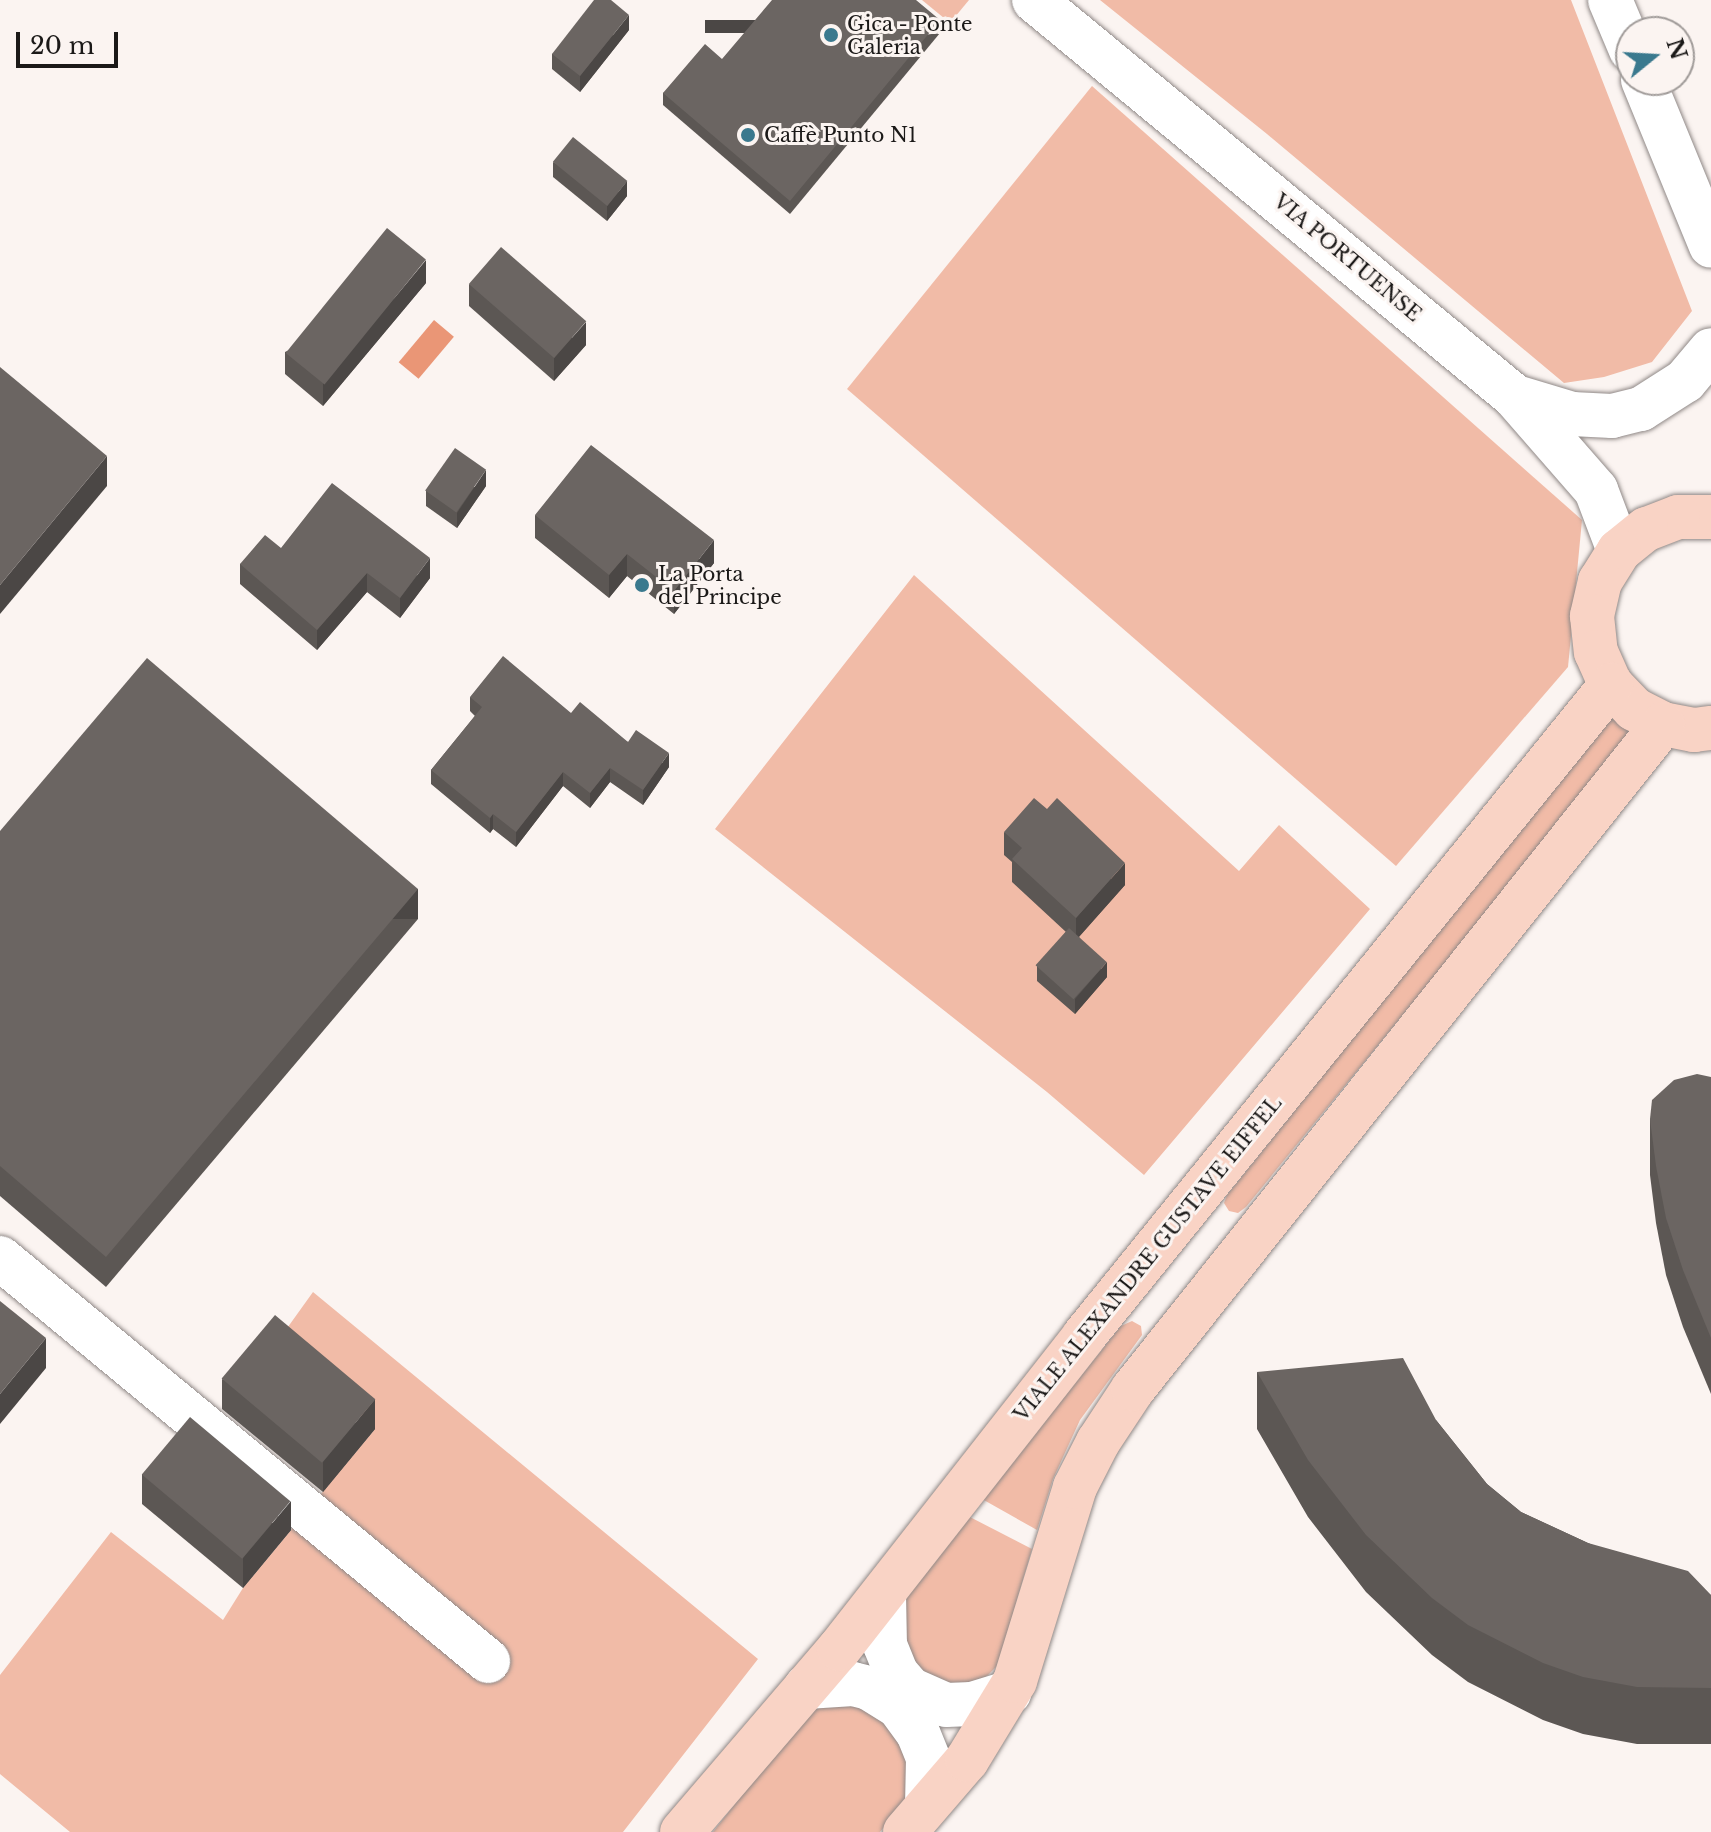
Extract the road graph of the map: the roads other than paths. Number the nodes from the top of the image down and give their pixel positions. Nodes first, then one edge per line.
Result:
1 (1034, 0) edge
2 (1650, 96) edge
3 (1711, 246) edge
4 (1711, 350) edge
5 (1514, 396) junction
6 (1711, 517) edge
7 (1619, 551) junction
8 (1611, 685) junction
9 (1663, 724) junction
10 (1711, 728) edge
11 (0, 1258) edge
12 (884, 1594) junction
13 (488, 1661) dead end
14 (806, 1687) junction
15 (1009, 1693) junction
16 (916, 1819) edge
17 (682, 1832) edge

1 - 5 street, VIA PORTUENSE
2 - 3 street
4 - 5 street
5 - 7 street, VIA PORTUENSE
6 - 7 main road
7 - 8 main road
8 - 9 main road
8 - 12 main road, VIALE ALEXANDRE GUSTAVE EIFFEL
9 - 10 main road
9 - 15 main road
11 - 13 street
12 - 14 main road, VIALE ALEXANDRE GUSTAVE EIFFEL
12 - 15 street
14 - 16 street
14 - 17 main road, VIALE ALEXANDRE GUSTAVE EIFFEL
15 - 16 main road

